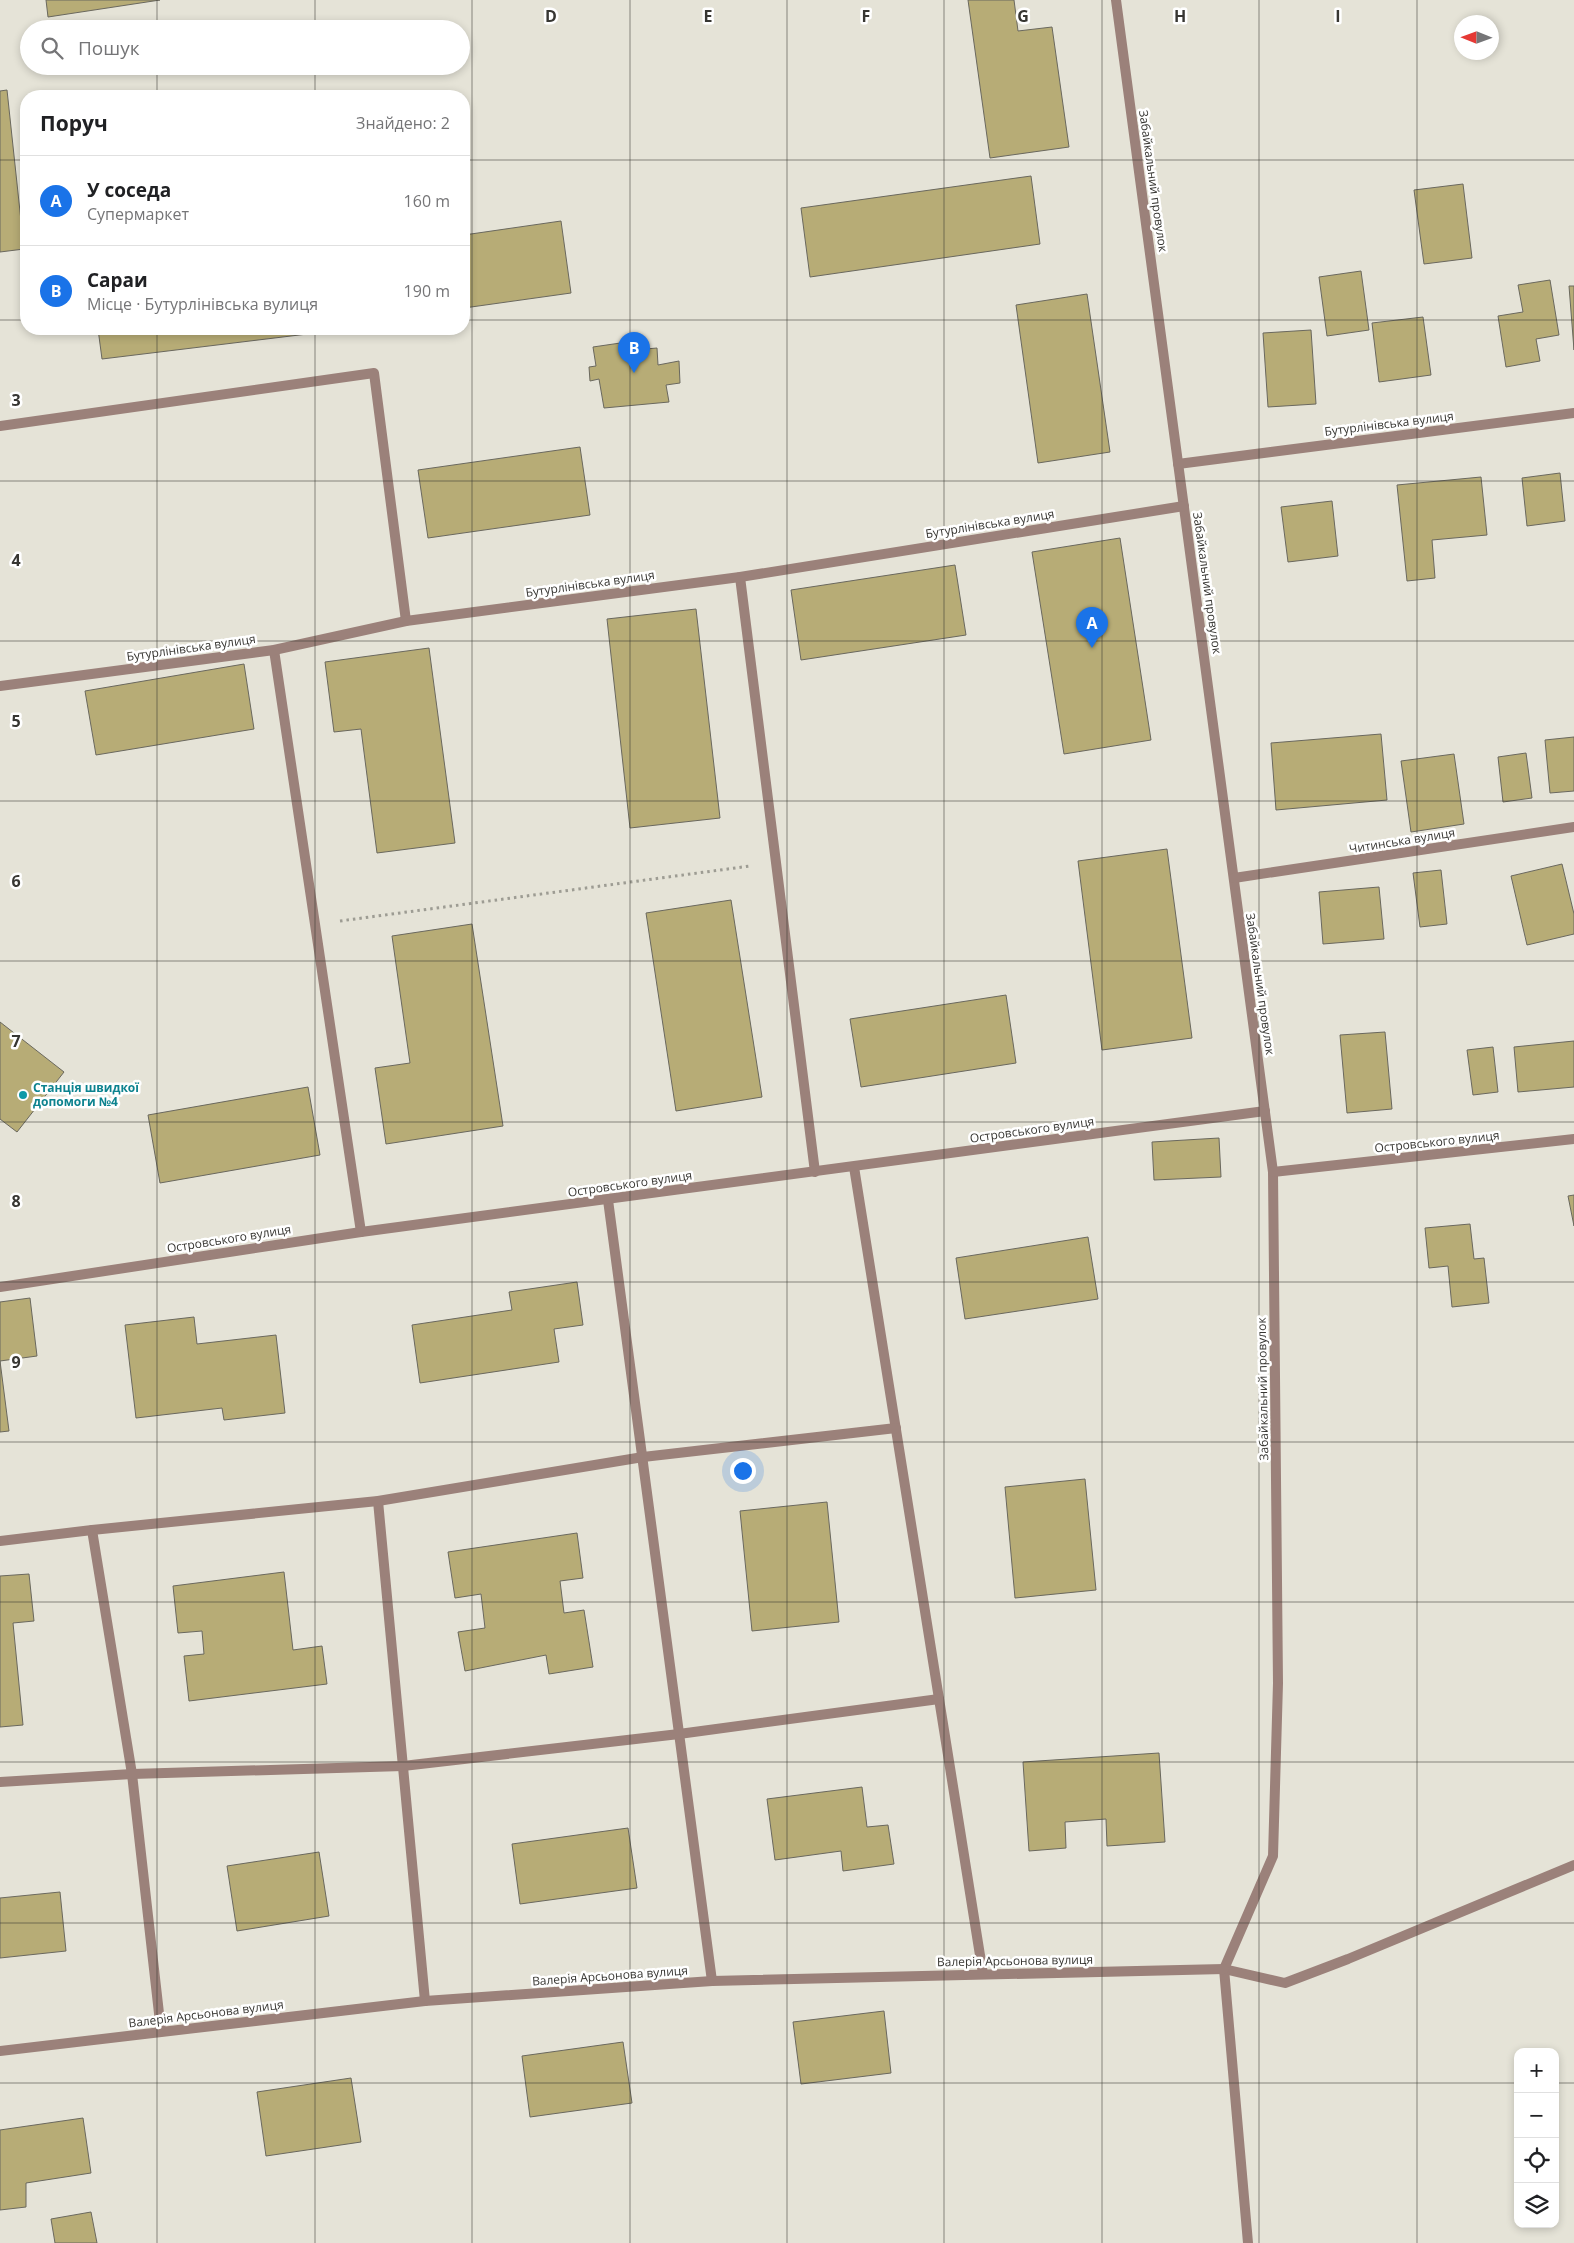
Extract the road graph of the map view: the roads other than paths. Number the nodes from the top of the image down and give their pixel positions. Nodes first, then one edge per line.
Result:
1 (1116, 0) edge
2 (1574, 413) edge
3 (0, 426) edge
4 (1178, 464) junction
5 (1184, 506) junction
6 (740, 577) junction
7 (406, 621) junction
8 (274, 650) junction
9 (0, 686) edge
10 (1574, 828) edge
11 (1234, 878) junction
12 (1265, 1111) junction
13 (1574, 1139) edge
14 (854, 1167) junction
15 (815, 1172) junction
16 (1273, 1172) junction
17 (608, 1200) junction
18 (361, 1232) junction
19 (0, 1286) edge
20 (896, 1428) junction
21 (642, 1457) junction
22 (378, 1501) junction
23 (92, 1530) junction
24 (0, 1541) edge
25 (939, 1700) junction
26 (679, 1734) junction
27 (403, 1766) junction
28 (132, 1774) junction
29 (0, 1782) edge
30 (1574, 1864) edge
31 (1224, 1969) junction
32 (983, 1974) junction
33 (712, 1981) junction
34 (426, 2001) junction
35 (161, 2031) junction
36 (0, 2051) edge
37 (1245, 2240) edge

1 - 4 street, Забайкальний провулок
2 - 4 street, Бутурлінівська вулиця
3 - 7 street
4 - 5 street, Забайкальний провулок
5 - 6 street, Бутурлінівська вулиця
5 - 11 street, Забайкальний провулок
6 - 7 street, Бутурлінівська вулиця
6 - 15 street
7 - 8 street, Бутурлінівська вулиця
8 - 9 street, Бутурлінівська вулиця
8 - 18 street
10 - 11 street, Читинська вулиця
11 - 12 street, Забайкальний провулок
12 - 14 street, Островського вулиця
12 - 16 street, Забайкальний провулок
13 - 16 street, Островського вулиця
14 - 15 street, Островського вулиця
14 - 20 street
15 - 17 street, Островського вулиця
16 - 31 street, Забайкальний провулок
17 - 18 street, Островського вулиця
17 - 21 street
18 - 19 street, Островського вулиця
20 - 21 street
20 - 25 street
21 - 22 street
21 - 26 street
22 - 23 street
22 - 27 street
23 - 24 street
23 - 28 street
25 - 26 street
25 - 32 street
26 - 27 street
26 - 33 street
27 - 28 street
27 - 34 street
28 - 29 street
28 - 35 street
30 - 31 street, Валерія Арсьонова вулиця
31 - 32 street, Валерія Арсьонова вулиця
31 - 37 street
32 - 33 street, Валерія Арсьонова вулиця
33 - 34 street, Валерія Арсьонова вулиця
34 - 35 street, Валерія Арсьонова вулиця
35 - 36 street, Валерія Арсьонова вулиця

